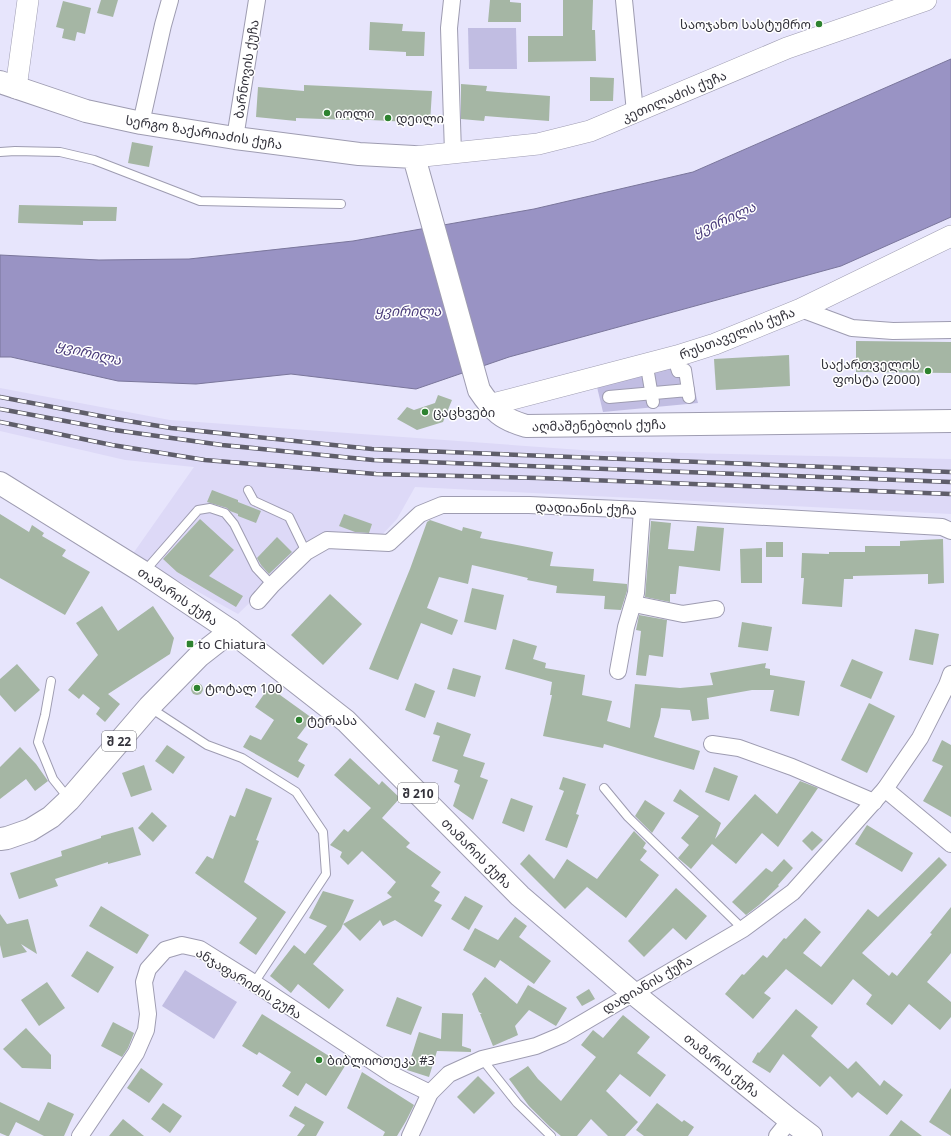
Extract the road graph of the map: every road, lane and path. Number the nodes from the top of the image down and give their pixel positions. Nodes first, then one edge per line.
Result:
1 (28, 0) edge
2 (170, 0) edge
3 (257, 0) edge
4 (452, 0) edge
5 (624, 0) edge
6 (926, 0) edge
7 (8, 85) edge
8 (635, 112) junction
9 (141, 123) junction
10 (235, 138) junction
11 (0, 152) edge
12 (453, 153) junction
13 (414, 157) junction
14 (341, 204) dead end
15 (951, 236) edge
16 (801, 309) junction
17 (951, 330) edge
18 (676, 365) dead end
19 (648, 373) dead end
20 (609, 397) dead end
21 (652, 397) junction
22 (484, 398) junction
23 (951, 421) edge
24 (0, 483) edge
25 (248, 490) dead end
26 (642, 510) junction
27 (951, 531) edge
28 (306, 552) junction
29 (143, 572) junction
30 (272, 585) junction
31 (258, 601) dead end
32 (634, 604) junction
33 (716, 609) dead end
34 (231, 631) junction
35 (618, 671) dead end
36 (951, 674) edge
37 (52, 681) dead end
38 (149, 707) junction
39 (712, 744) dead end
40 (604, 788) dead end
41 (885, 789) junction
42 (69, 800) junction
43 (874, 802) junction
44 (2, 835) edge
45 (951, 844) edge
46 (743, 929) junction
47 (254, 983) junction
48 (633, 992) junction
49 (482, 1059) junction
50 (430, 1093) junction
51 (783, 1128) edge
52 (80, 1136) edge
53 (410, 1136) edge
54 (551, 1136) edge
55 (811, 1136) edge

1 - 7 street
2 - 9 street
3 - 10 street, ბარნოვის ქუჩა
4 - 12 street
5 - 8 street
6 - 8 street, კეთილაძის ქუჩა
7 - 9 main road, სერგო ზაქარიაძის ქუჩა
8 - 12 street, კეთილაძის ქუჩა
9 - 10 main road, სერგო ზაქარიაძის ქუჩა
10 - 13 main road, სერგო ზაქარიაძის ქუჩა
11 - 14 lane
12 - 13 street, კეთილაძის ქუჩა
13 - 22 main road
15 - 16 street, რუსთაველის ქუჩა
16 - 17 street
16 - 22 street, რუსთაველის ქუჩა
18 - 21 street
19 - 21 street
20 - 21 street
22 - 23 main road, აღმაშენებლის ქუჩა
24 - 29 main road, თამარის ქუჩა / შ 210
25 - 28 lane
26 - 27 street, დადიანის ქუჩა
26 - 28 street, დადიანის ქუჩა
26 - 32 street
28 - 30 street, დადიანის ქუჩა
29 - 30 lane
29 - 34 main road, თამარის ქუჩა / შ 210
30 - 31 street, დადიანის ქუჩა
32 - 33 street
32 - 35 street
34 - 38 main road, შ 22
34 - 48 main road, თამარის ქუჩა / შ 210
36 - 41 street, დადიანის ქუჩა
37 - 42 lane
38 - 42 main road, შ 22
38 - 47 lane
39 - 43 street
40 - 46 lane
41 - 43 street, დადიანის ქუჩა
41 - 45 street
42 - 44 main road, შ 22
43 - 46 street, დადიანის ქუჩა
46 - 48 street, დადიანის ქუჩა
47 - 50 street, ანჯაფარიძის ჷუჩა
47 - 52 street, ანჯაფარიძის ჷუჩა
48 - 49 street, დადიანის ქუჩა
48 - 51 main road, თამარის ქუჩა / შ 210
49 - 50 street, დადიანის ქუჩა
49 - 54 lane
50 - 53 street, დადიანის ქუჩა
51 - 55 main road, თამარის ქუჩა / შ 210

